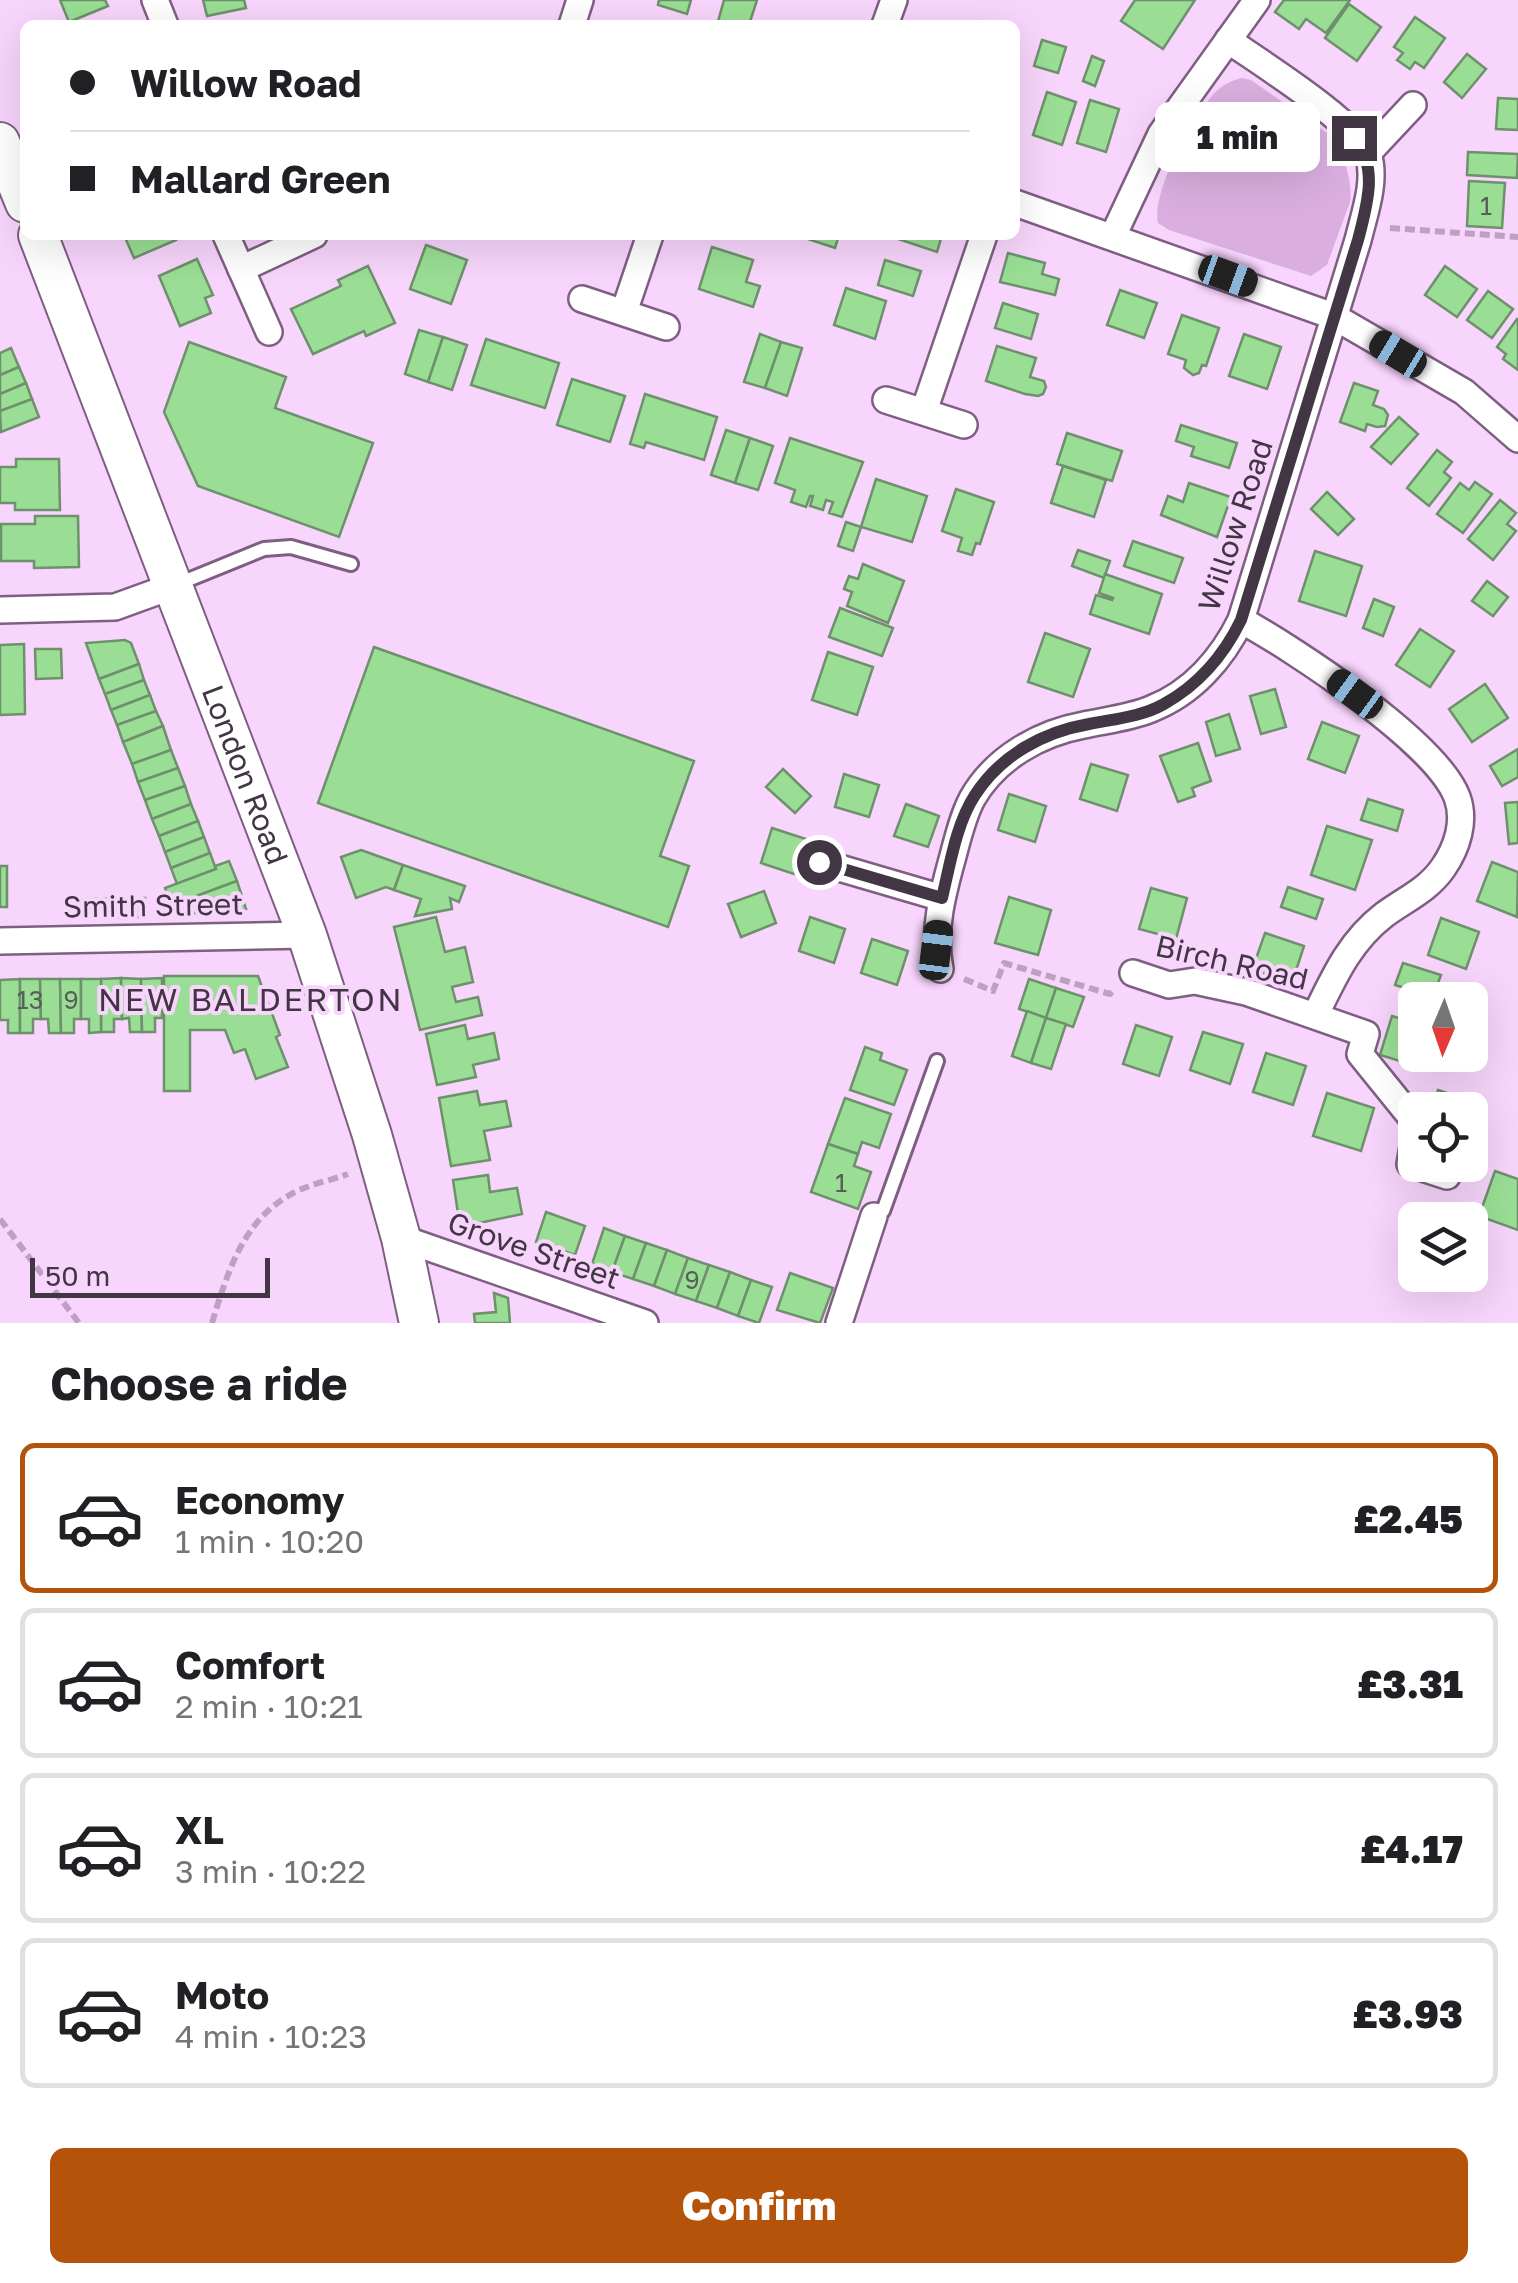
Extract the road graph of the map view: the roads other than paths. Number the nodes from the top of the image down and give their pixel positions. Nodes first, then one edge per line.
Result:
1 (1257, 0) edge
2 (1228, 40) junction
3 (1413, 105) dead end
4 (10, 148) edge
5 (1368, 153) junction
6 (20, 185) edge
7 (1020, 205) edge
8 (1113, 236) junction
9 (40, 240) edge
10 (228, 240) edge
11 (303, 240) edge
12 (648, 240) edge
13 (982, 240) edge
14 (242, 269) junction
15 (582, 300) dead end
16 (624, 312) junction
17 (1333, 316) junction
18 (666, 327) dead end
19 (268, 332) dead end
20 (886, 400) dead end
21 (924, 411) junction
22 (964, 425) dead end
23 (1518, 440) edge
24 (351, 564) dead end
25 (173, 586) junction
26 (0, 610) edge
27 (1241, 620) junction
28 (819, 862) dead end
29 (942, 898) junction
30 (307, 935) junction
31 (0, 941) edge
32 (940, 969) road end
33 (1133, 973) road end
34 (1316, 1014) junction
35 (937, 1060) dead end
36 (1398, 1101) edge
37 (874, 1216) joint
38 (401, 1238) junction
39 (419, 1323) edge
40 (645, 1323) edge
41 (839, 1323) edge

1 - 2 street
2 - 5 street
2 - 8 street
3 - 5 street
4 - 6 main road
5 - 17 street, Willow Road
7 - 8 street
8 - 17 street
9 - 25 main road, London Road
10 - 14 street
11 - 14 street
12 - 16 street
13 - 21 street
14 - 19 street
15 - 16 street
16 - 18 street
17 - 23 street
17 - 27 street, Willow Road
20 - 21 street
21 - 22 street
24 - 25 lane
25 - 26 street
25 - 30 main road, London Road
27 - 29 street, Willow Road
27 - 34 street, Birch Road
28 - 29 street
29 - 32 street, Willow Road
30 - 31 street, Smith Street
30 - 38 main road, London Road
33 - 34 street, Birch Road
34 - 36 street, Birch Road
35 - 37 lane
37 - 41 street
38 - 39 main road, London Road
38 - 40 street, Grove Street

